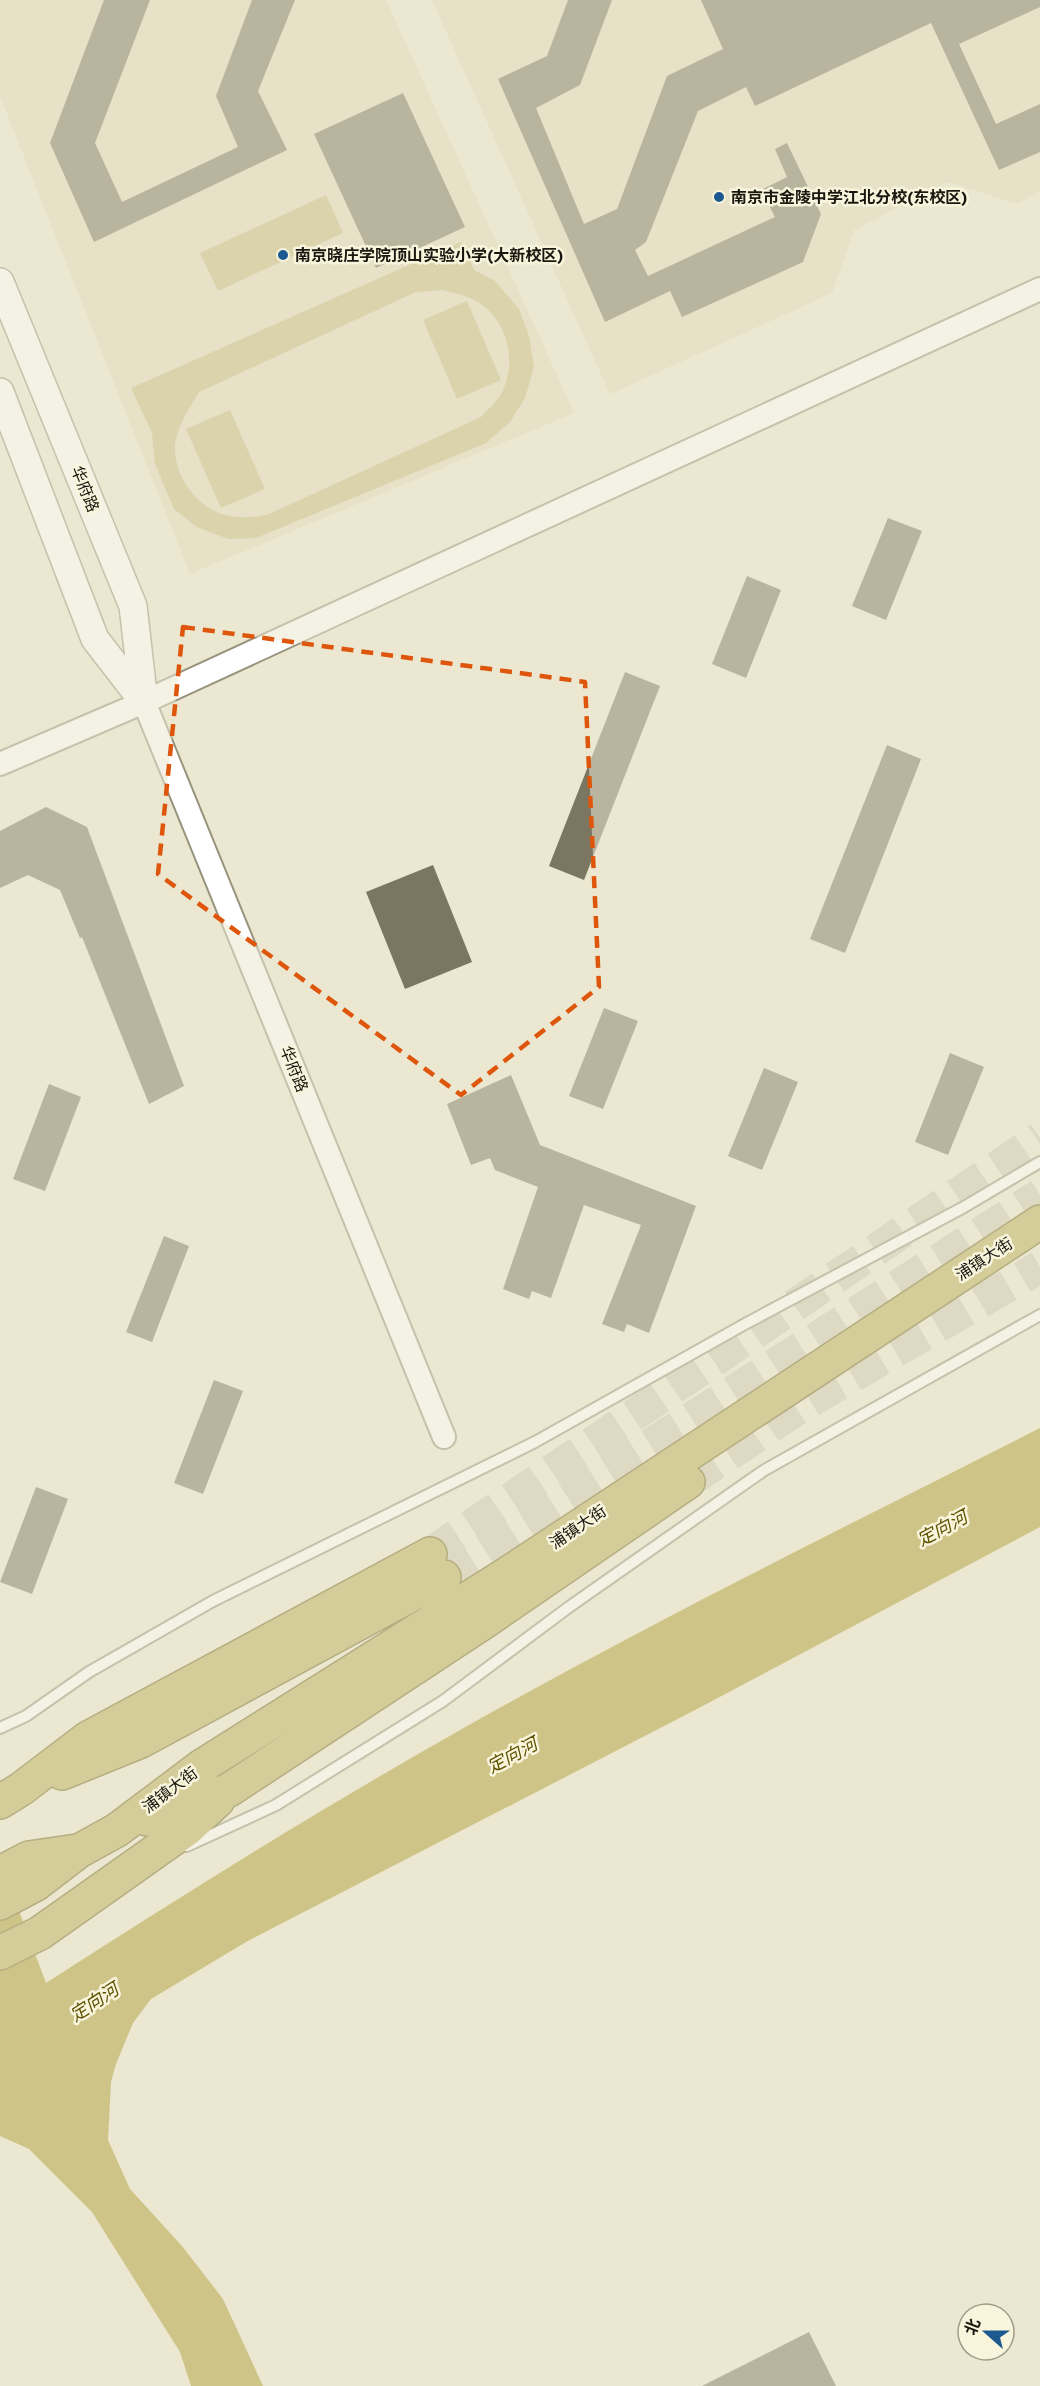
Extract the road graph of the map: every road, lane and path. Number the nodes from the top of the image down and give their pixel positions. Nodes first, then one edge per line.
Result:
1 (0, 282) edge
2 (1040, 289) edge
3 (0, 392) edge
4 (144, 702) junction
5 (0, 764) edge
6 (1040, 1162) edge
7 (1040, 1222) edge
8 (1040, 1315) edge
9 (444, 1437) dead end
10 (688, 1482) tunnel mouth
11 (437, 1566) tunnel mouth
12 (0, 1728) edge
13 (229, 1790) junction
14 (11, 1796) edge
15 (117, 1830) junction
16 (33, 1871) junction
17 (0, 1873) edge
18 (114, 1881) junction
19 (0, 1903) edge
20 (0, 1953) edge

1 - 4 street, 华府路
2 - 4 street
3 - 4 street, 华府路
4 - 5 street
4 - 9 street, 华府路
6 - 12 lane
7 - 15 highway, 浦镇大街
8 - 18 lane
10 - 13 highway, 浦镇大街
11 - 14 highway
13 - 15 highway, 浦镇大街
13 - 18 highway
15 - 16 highway, 浦镇大街
16 - 17 highway
16 - 19 highway, 浦镇大街
18 - 20 highway

